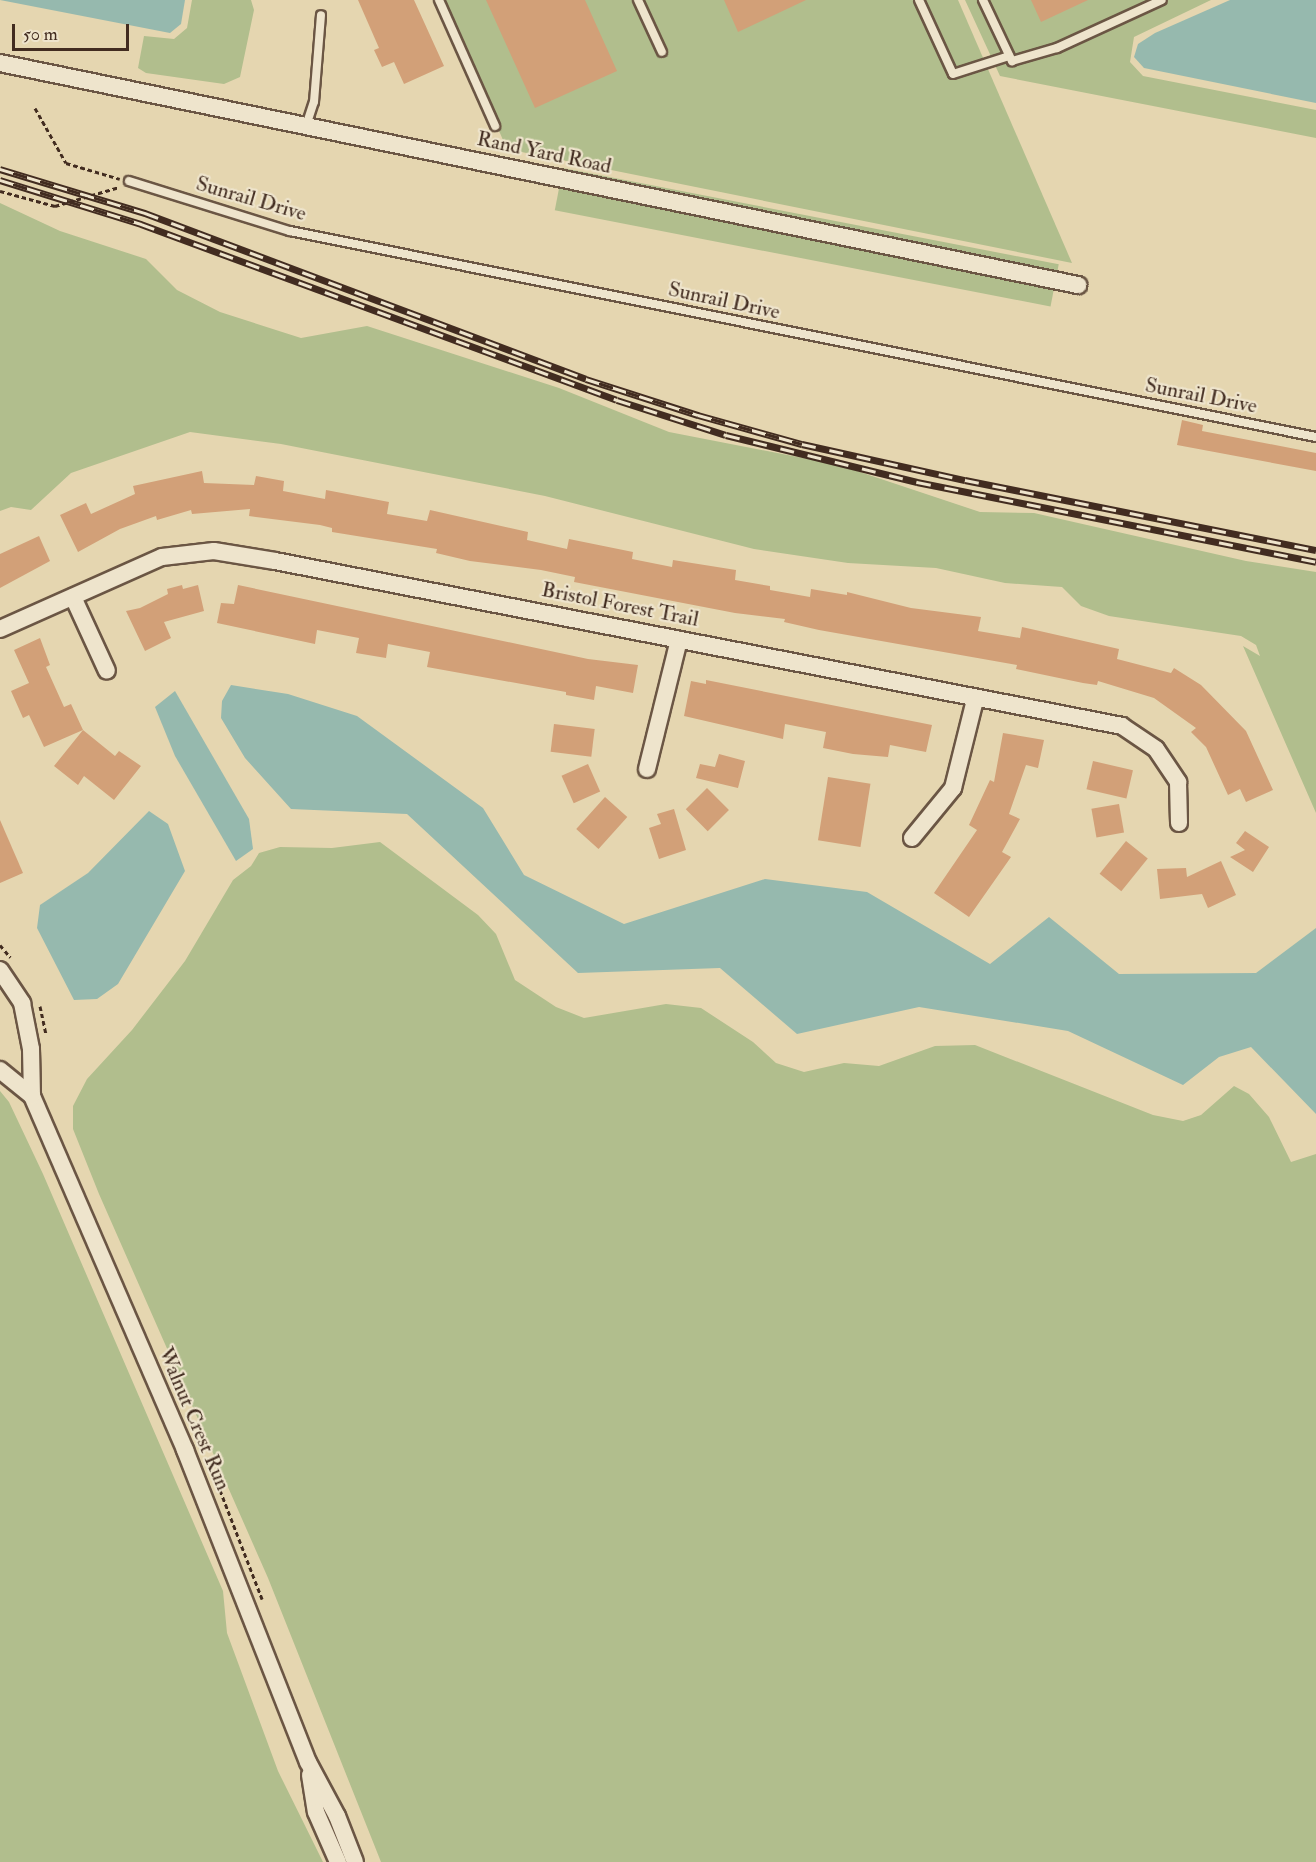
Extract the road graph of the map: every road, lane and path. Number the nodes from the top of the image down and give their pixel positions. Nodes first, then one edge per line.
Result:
1 (439, 0) edge
2 (638, 0) edge
3 (919, 0) edge
4 (983, 0) edge
5 (1162, 0) edge
6 (321, 15) dead end
7 (662, 52) dead end
8 (1009, 56) junction
9 (0, 63) edge
10 (35, 108) dead end
11 (306, 126) junction
12 (495, 126) dead end
13 (129, 181) junction
14 (0, 191) edge
15 (1078, 285) dead end
16 (1316, 437) edge
17 (73, 597) junction
18 (0, 629) edge
19 (679, 640) junction
20 (107, 671) dead end
21 (975, 700) junction
22 (647, 769) dead end
23 (1179, 823) dead end
24 (912, 838) dead end
25 (2, 976) edge
26 (0, 1070) edge
27 (32, 1095) junction
28 (308, 1762) junction
29 (338, 1862) edge
30 (355, 1862) edge

1 - 12 lane
2 - 7 lane
3 - 8 lane
4 - 8 lane
5 - 8 lane
6 - 11 lane
9 - 11 street, Rand Yard Road
10 - 13 path
11 - 15 street, Rand Yard Road
13 - 14 path
13 - 16 lane, Sunrail Drive
17 - 18 street, Bristol Forest Trail
17 - 19 street, Bristol Forest Trail
17 - 20 street
19 - 21 street, Bristol Forest Trail
19 - 22 street
21 - 23 street, Bristol Forest Trail
21 - 24 street
25 - 27 street, Walnut Crest Run
26 - 27 street, Walnut Crest Run
27 - 28 street, Walnut Crest Run
28 - 29 street, Walnut Crest Run
28 - 30 street, Walnut Crest Run

